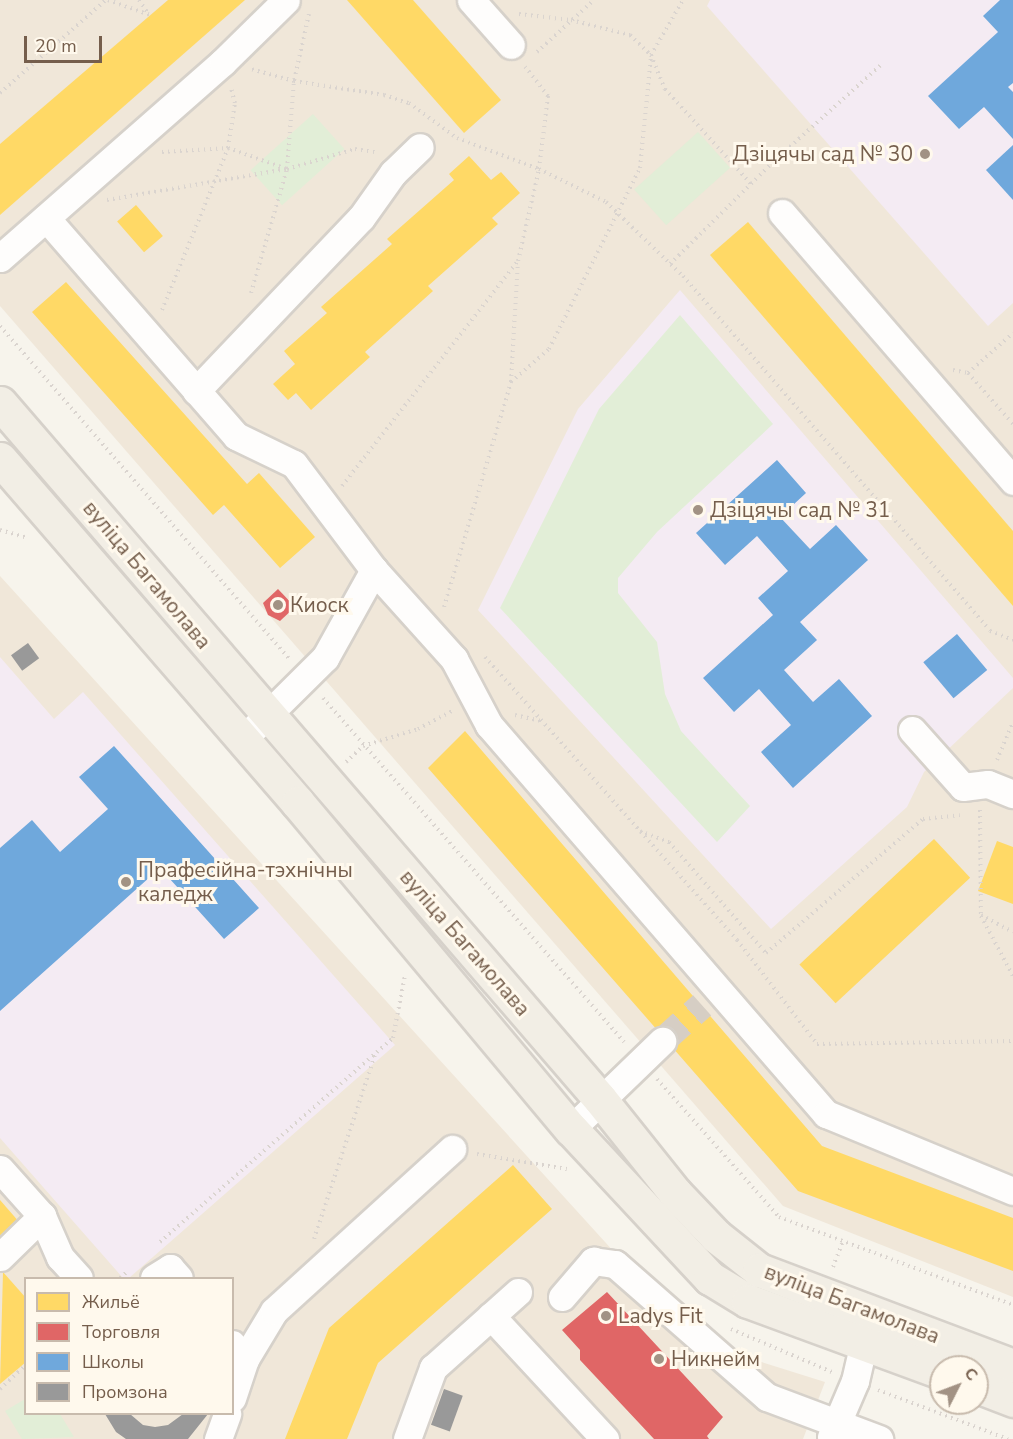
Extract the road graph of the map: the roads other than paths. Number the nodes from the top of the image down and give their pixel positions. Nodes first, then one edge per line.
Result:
1 (298, 3) edge
2 (476, 5) edge
3 (511, 45) dead end
4 (420, 147) road end
5 (782, 213) dead end
6 (46, 218) junction
7 (0, 258) edge
8 (196, 391) junction
9 (0, 403) edge
10 (0, 459) edge
11 (1013, 481) edge
12 (374, 570) junction
13 (268, 718) junction
14 (912, 730) dead end
15 (242, 740) junction
16 (1013, 794) edge
17 (662, 1041) tunnel mouth
18 (600, 1099) junction
19 (571, 1128) junction
20 (452, 1149) road end
21 (0, 1169) edge
22 (1013, 1191) edge
23 (42, 1216) junction
24 (0, 1257) edge
25 (142, 1274) edge
26 (78, 1277) edge
27 (178, 1277) edge
28 (518, 1292) dead end
29 (562, 1297) dead end
30 (874, 1312) junction
31 (491, 1316) junction
32 (864, 1343) junction
33 (239, 1352) edge
34 (1013, 1366) edge
35 (929, 1367) edge
36 (234, 1385) edge
37 (989, 1391) edge
38 (1013, 1400) edge
39 (226, 1415) edge
40 (833, 1430) edge
41 (219, 1439) edge
42 (407, 1439) edge
43 (605, 1439) edge
44 (879, 1439) edge

1 - 6 lane
2 - 3 lane
4 - 8 lane
5 - 11 lane
6 - 7 lane
6 - 8 lane
8 - 12 lane
9 - 13 main road, вуліца Багамолава
10 - 15 main road, вуліца Багамолава
12 - 13 lane
12 - 22 lane
13 - 15 lane
13 - 18 main road, вуліца Багамолава
14 - 16 lane
15 - 19 main road, вуліца Багамолава
17 - 18 lane
18 - 19 lane
18 - 30 main road, вуліца Багамолава
19 - 32 main road, вуліца Багамолава
20 - 33 lane
21 - 23 lane
23 - 24 lane
23 - 26 lane
25 - 27 lane
28 - 31 lane
29 - 40 lane
30 - 32 main road
30 - 34 main road, вуліца Багамолава
31 - 42 lane
31 - 43 lane
32 - 35 main road, вуліца Багамолава
32 - 40 lane
33 - 36 lane
37 - 38 main road
39 - 41 lane
40 - 44 lane

